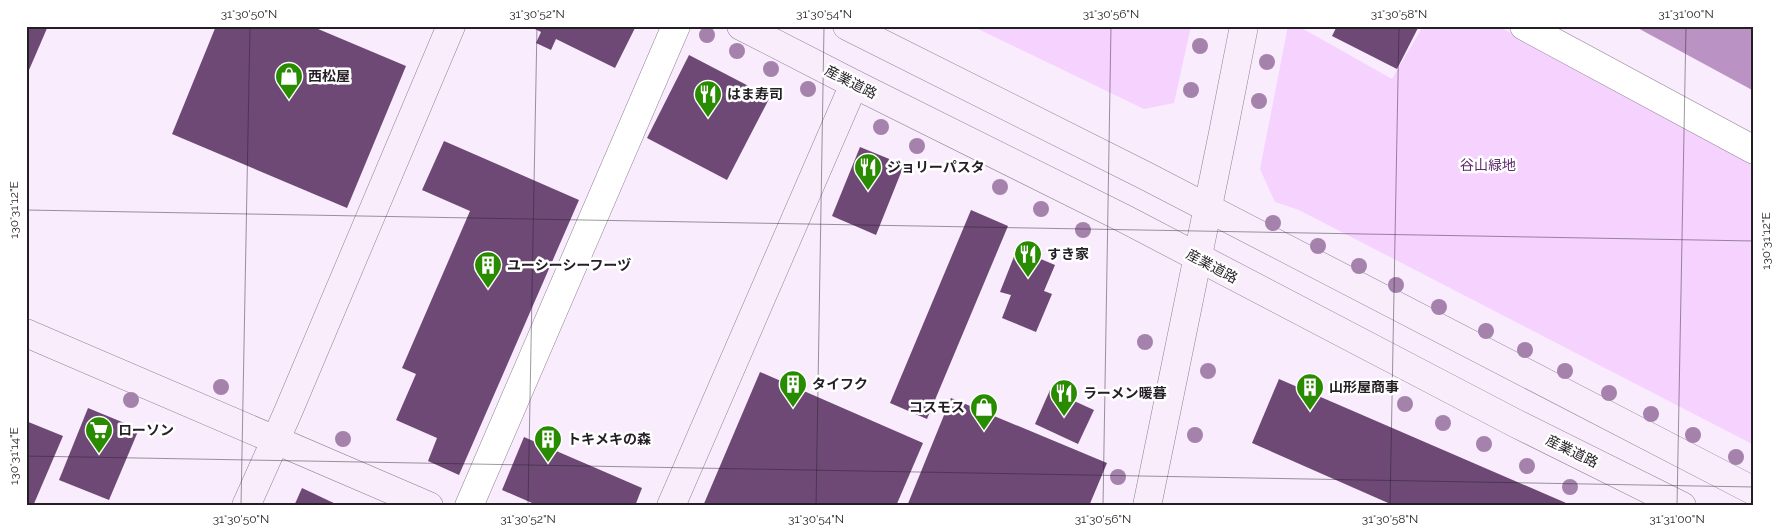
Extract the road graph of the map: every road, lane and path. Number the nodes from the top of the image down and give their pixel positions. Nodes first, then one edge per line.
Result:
1 (451, 26) edge
2 (676, 26) edge
3 (741, 26) edge
4 (847, 26) edge
5 (1244, 26) edge
6 (1524, 26) edge
7 (854, 84) junction
8 (1754, 150) edge
9 (1208, 208) junction
10 (1198, 258) junction
11 (26, 334) edge
12 (275, 441) junction
13 (1754, 491) edge
14 (246, 506) edge
15 (429, 506) edge
16 (469, 506) edge
17 (671, 506) edge
18 (1147, 506) edge
19 (1682, 506) edge

1 - 12 main road
2 - 16 street
3 - 7 main road, 産業道路
4 - 9 main road
5 - 9 main road
6 - 8 street
7 - 10 main road, 産業道路
7 - 17 main road
9 - 10 main road
9 - 13 main road
10 - 18 main road
10 - 19 main road, 産業道路
11 - 12 main road
12 - 14 main road
12 - 15 main road

